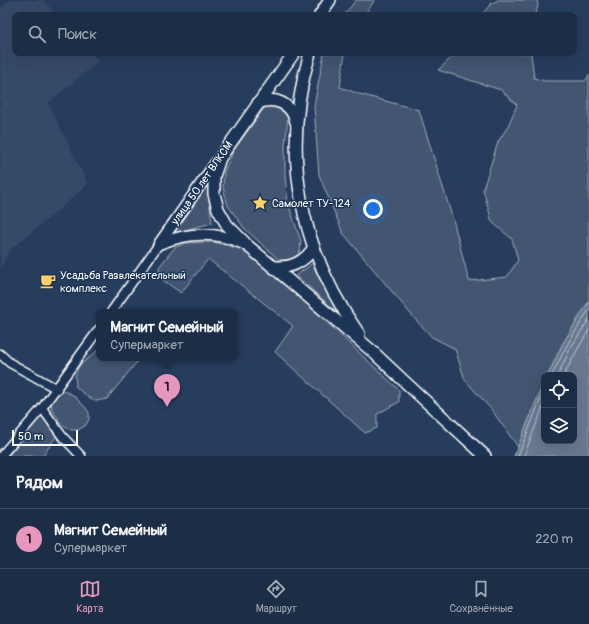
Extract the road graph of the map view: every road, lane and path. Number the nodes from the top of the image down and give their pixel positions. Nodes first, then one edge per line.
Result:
1 (330, 0) edge
2 (322, 12) edge
3 (325, 12) edge
4 (292, 56) edge
5 (309, 56) edge
6 (258, 103) junction
7 (296, 122) junction
8 (220, 158) junction
9 (159, 244) junction
10 (249, 247) junction
11 (314, 247) junction
12 (272, 266) junction
13 (113, 309) edge
14 (96, 333) edge
15 (372, 351) junction
16 (0, 354) edge
17 (56, 389) junction
18 (42, 408) junction
19 (1, 456) edge
20 (81, 456) edge
21 (485, 456) edge

1 - 2 main road
1 - 3 main road
4 - 6 main road, улица 50 лет ВЛКСМ
5 - 7 main road
6 - 7 main road
6 - 8 main road, улица 50 лет ВЛКСМ
7 - 11 main road
8 - 9 street, улица 50 лет ВЛКСМ
8 - 10 main road
9 - 10 street
9 - 13 street, улица 50 лет ВЛКСМ
10 - 12 main road
11 - 12 main road
11 - 15 main road
12 - 15 main road
14 - 17 street
15 - 21 main road
16 - 17 street
17 - 18 street
18 - 19 street
18 - 20 street

